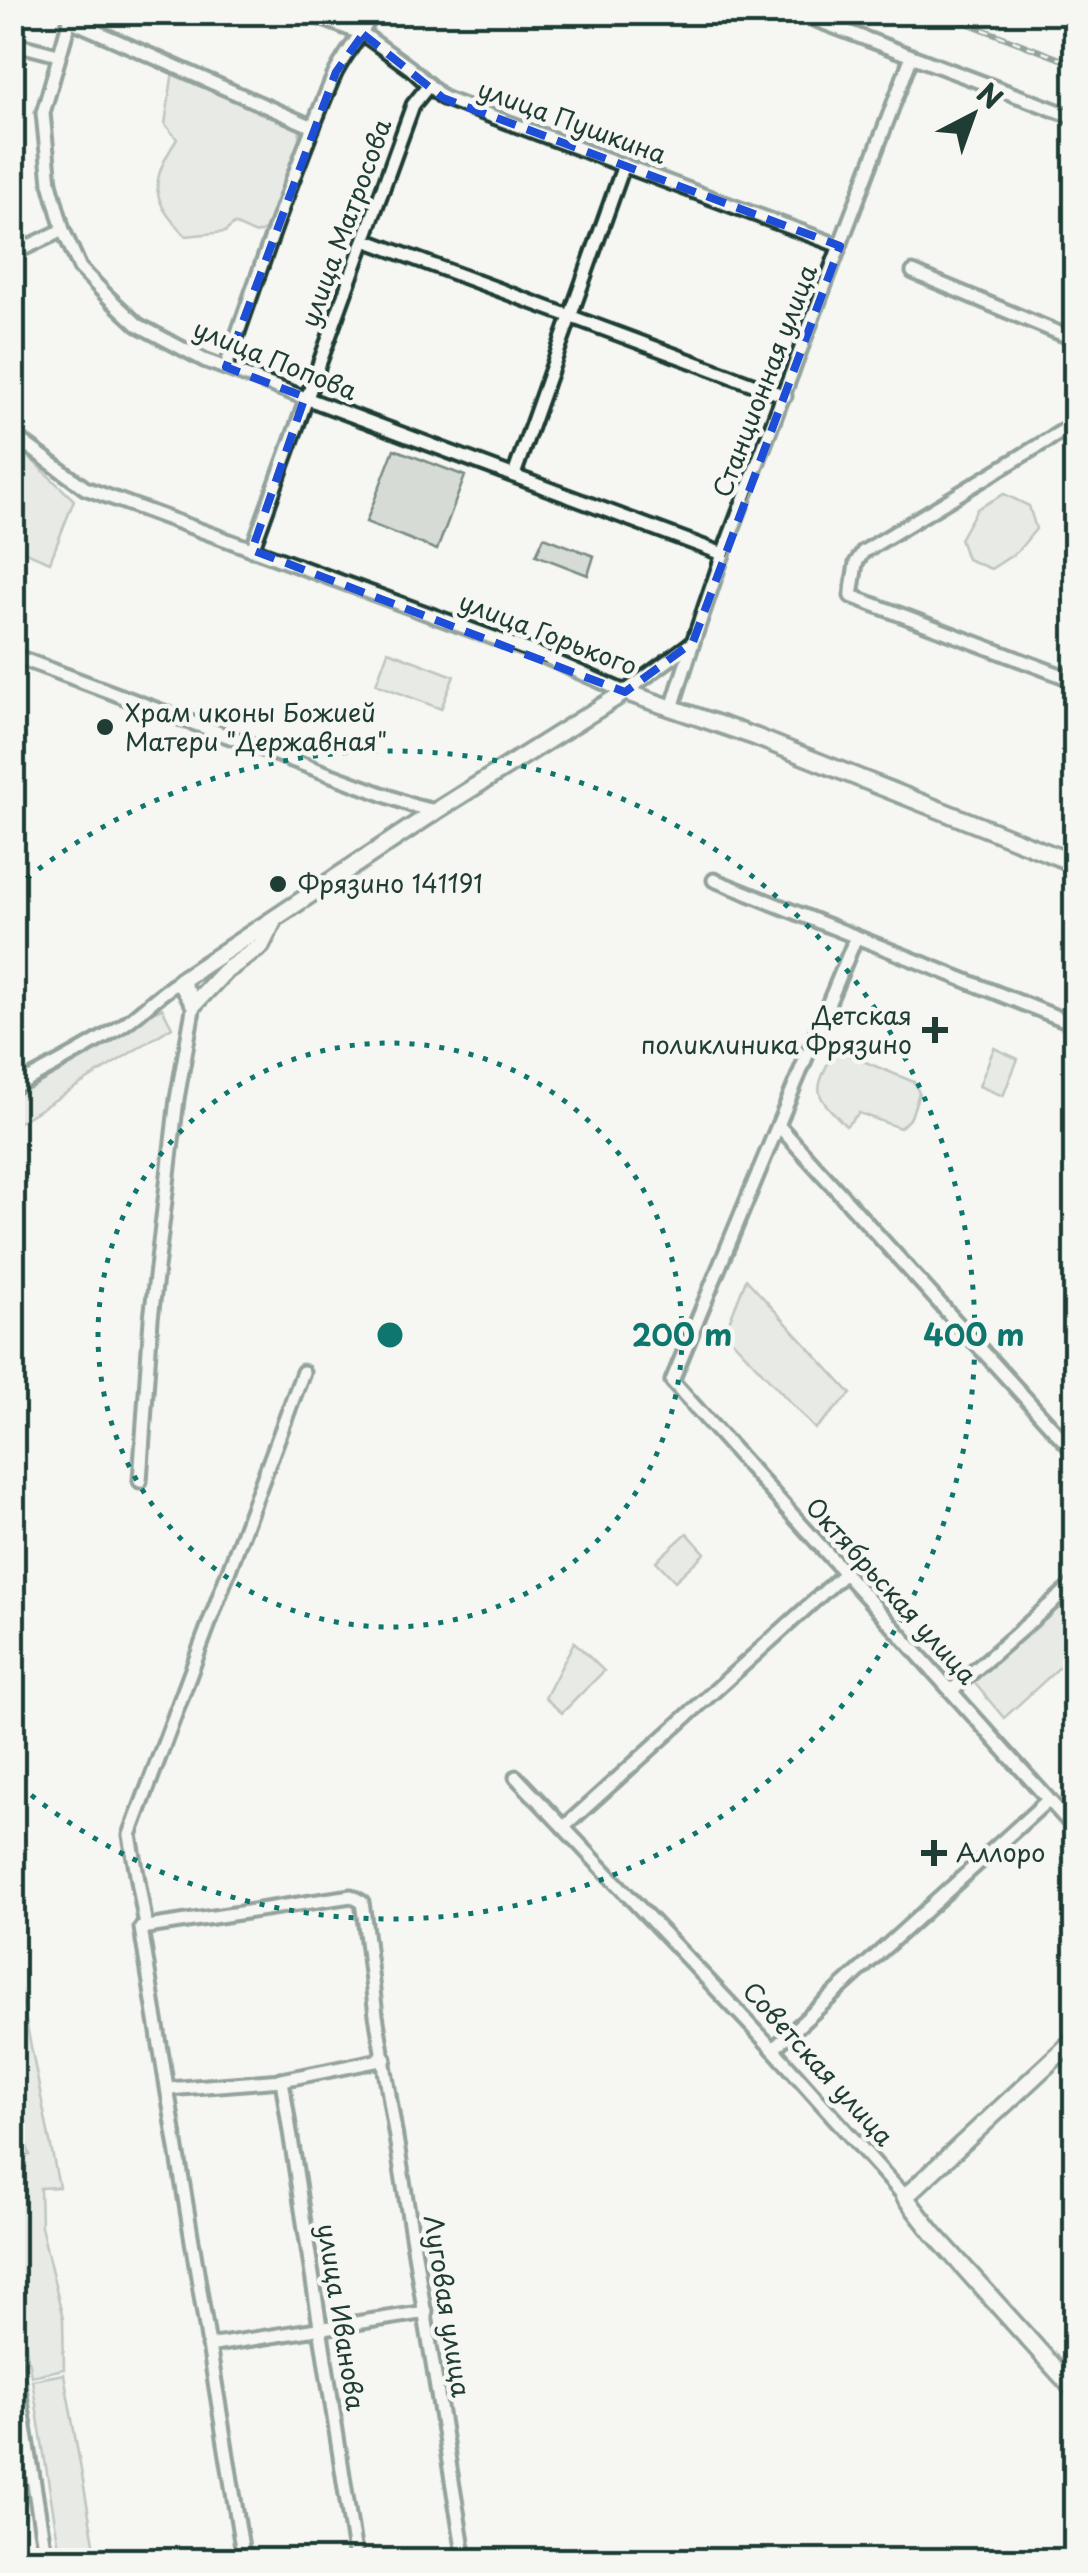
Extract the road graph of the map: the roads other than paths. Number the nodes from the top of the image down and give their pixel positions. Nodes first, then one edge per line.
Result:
1 (305, 12) edge
2 (373, 12) edge
3 (795, 12) edge
4 (71, 16) edge
5 (363, 34) junction
6 (12, 43) edge
7 (58, 54) junction
8 (911, 58) junction
9 (428, 86) junction
10 (1076, 118) edge
11 (313, 127) junction
12 (624, 165) junction
13 (63, 230) junction
14 (364, 240) junction
15 (840, 246) junction
16 (12, 254) edge
17 (913, 272) dead end
18 (572, 314) junction
19 (1076, 340) edge
20 (226, 366) junction
21 (785, 396) junction
22 (305, 397) junction
23 (1076, 423) edge
24 (12, 434) edge
25 (514, 475) junction
26 (252, 550) junction
27 (723, 554) junction
28 (693, 642) junction
29 (20, 658) dead end
30 (1076, 681) edge
31 (625, 692) junction
32 (672, 708) junction
33 (436, 811) junction
34 (1076, 864) edge
35 (714, 880) dead end
36 (274, 920) junction
37 (856, 937) junction
38 (1076, 972) edge
39 (180, 982) junction
40 (194, 1004) junction
41 (1072, 1023) junction
42 (1076, 1051) edge
43 (12, 1088) edge
44 (778, 1125) junction
45 (303, 1372) dead end
46 (1076, 1454) edge
47 (140, 1481) dead end
48 (845, 1573) junction
49 (1076, 1582) edge
50 (950, 1691) junction
51 (516, 1777) dead end
52 (1048, 1800) junction
53 (564, 1827) junction
54 (1076, 1830) edge
55 (146, 1926) junction
56 (1076, 2038) edge
57 (772, 2049) junction
58 (384, 2059) junction
59 (282, 2080) junction
60 (168, 2089) junction
61 (905, 2196) junction
62 (426, 2312) junction
63 (320, 2329) junction
64 (12, 2344) edge
65 (208, 2346) junction
66 (1076, 2392) edge
67 (46, 2560) edge
68 (244, 2560) edge
69 (356, 2560) edge
70 (465, 2560) edge

1 - 5 street, улица Пушкина
2 - 5 street
3 - 8 street
4 - 7 street, улица Попова
4 - 11 street
5 - 9 street, улица Пушкина
5 - 11 street
6 - 7 street
7 - 13 street, улица Попова
8 - 10 street
8 - 15 street, Станционная улица
9 - 12 street, улица Пушкина
9 - 14 street, улица Матросова
11 - 20 street
12 - 15 street, улица Пушкина
12 - 18 street
13 - 16 street
13 - 20 street, улица Попова
14 - 18 street
14 - 22 street, улица Матросова
15 - 21 street, Станционная улица
17 - 19 street
18 - 21 street
18 - 25 street
20 - 22 street, улица Попова
21 - 27 street, Станционная улица
22 - 25 street, улица Попова
22 - 26 street, улица Матросова
23 - 30 street
24 - 26 street, улица Горького
25 - 27 street, улица Попова
26 - 31 street, улица Горького
27 - 28 street, Станционная улица
28 - 31 street
28 - 32 street, Станционная улица
29 - 33 street
31 - 32 street, улица Горького
31 - 33 street
32 - 34 street, улица Горького
33 - 36 street
35 - 37 street
36 - 39 street
36 - 40 street
37 - 41 street
37 - 44 street
38 - 41 street
39 - 40 street
39 - 43 street
40 - 47 street
41 - 42 street
44 - 46 street
44 - 48 street, Октябрьская улица
45 - 55 street
48 - 50 street, Октябрьская улица
48 - 53 street
49 - 50 street
50 - 52 street, Октябрьская улица
51 - 53 street, Советская улица
52 - 54 street, Октябрьская улица
52 - 57 street
53 - 57 street, Советская улица
55 - 58 street, Луговая улица
55 - 60 street
56 - 61 street
57 - 61 street, Советская улица
58 - 59 street
58 - 62 street, Луговая улица
59 - 60 street
59 - 63 street, улица Иванова
60 - 65 street
61 - 66 street, Советская улица
62 - 63 street
62 - 70 street, Луговая улица
63 - 65 street
63 - 69 street, улица Иванова
64 - 67 street
65 - 68 street

